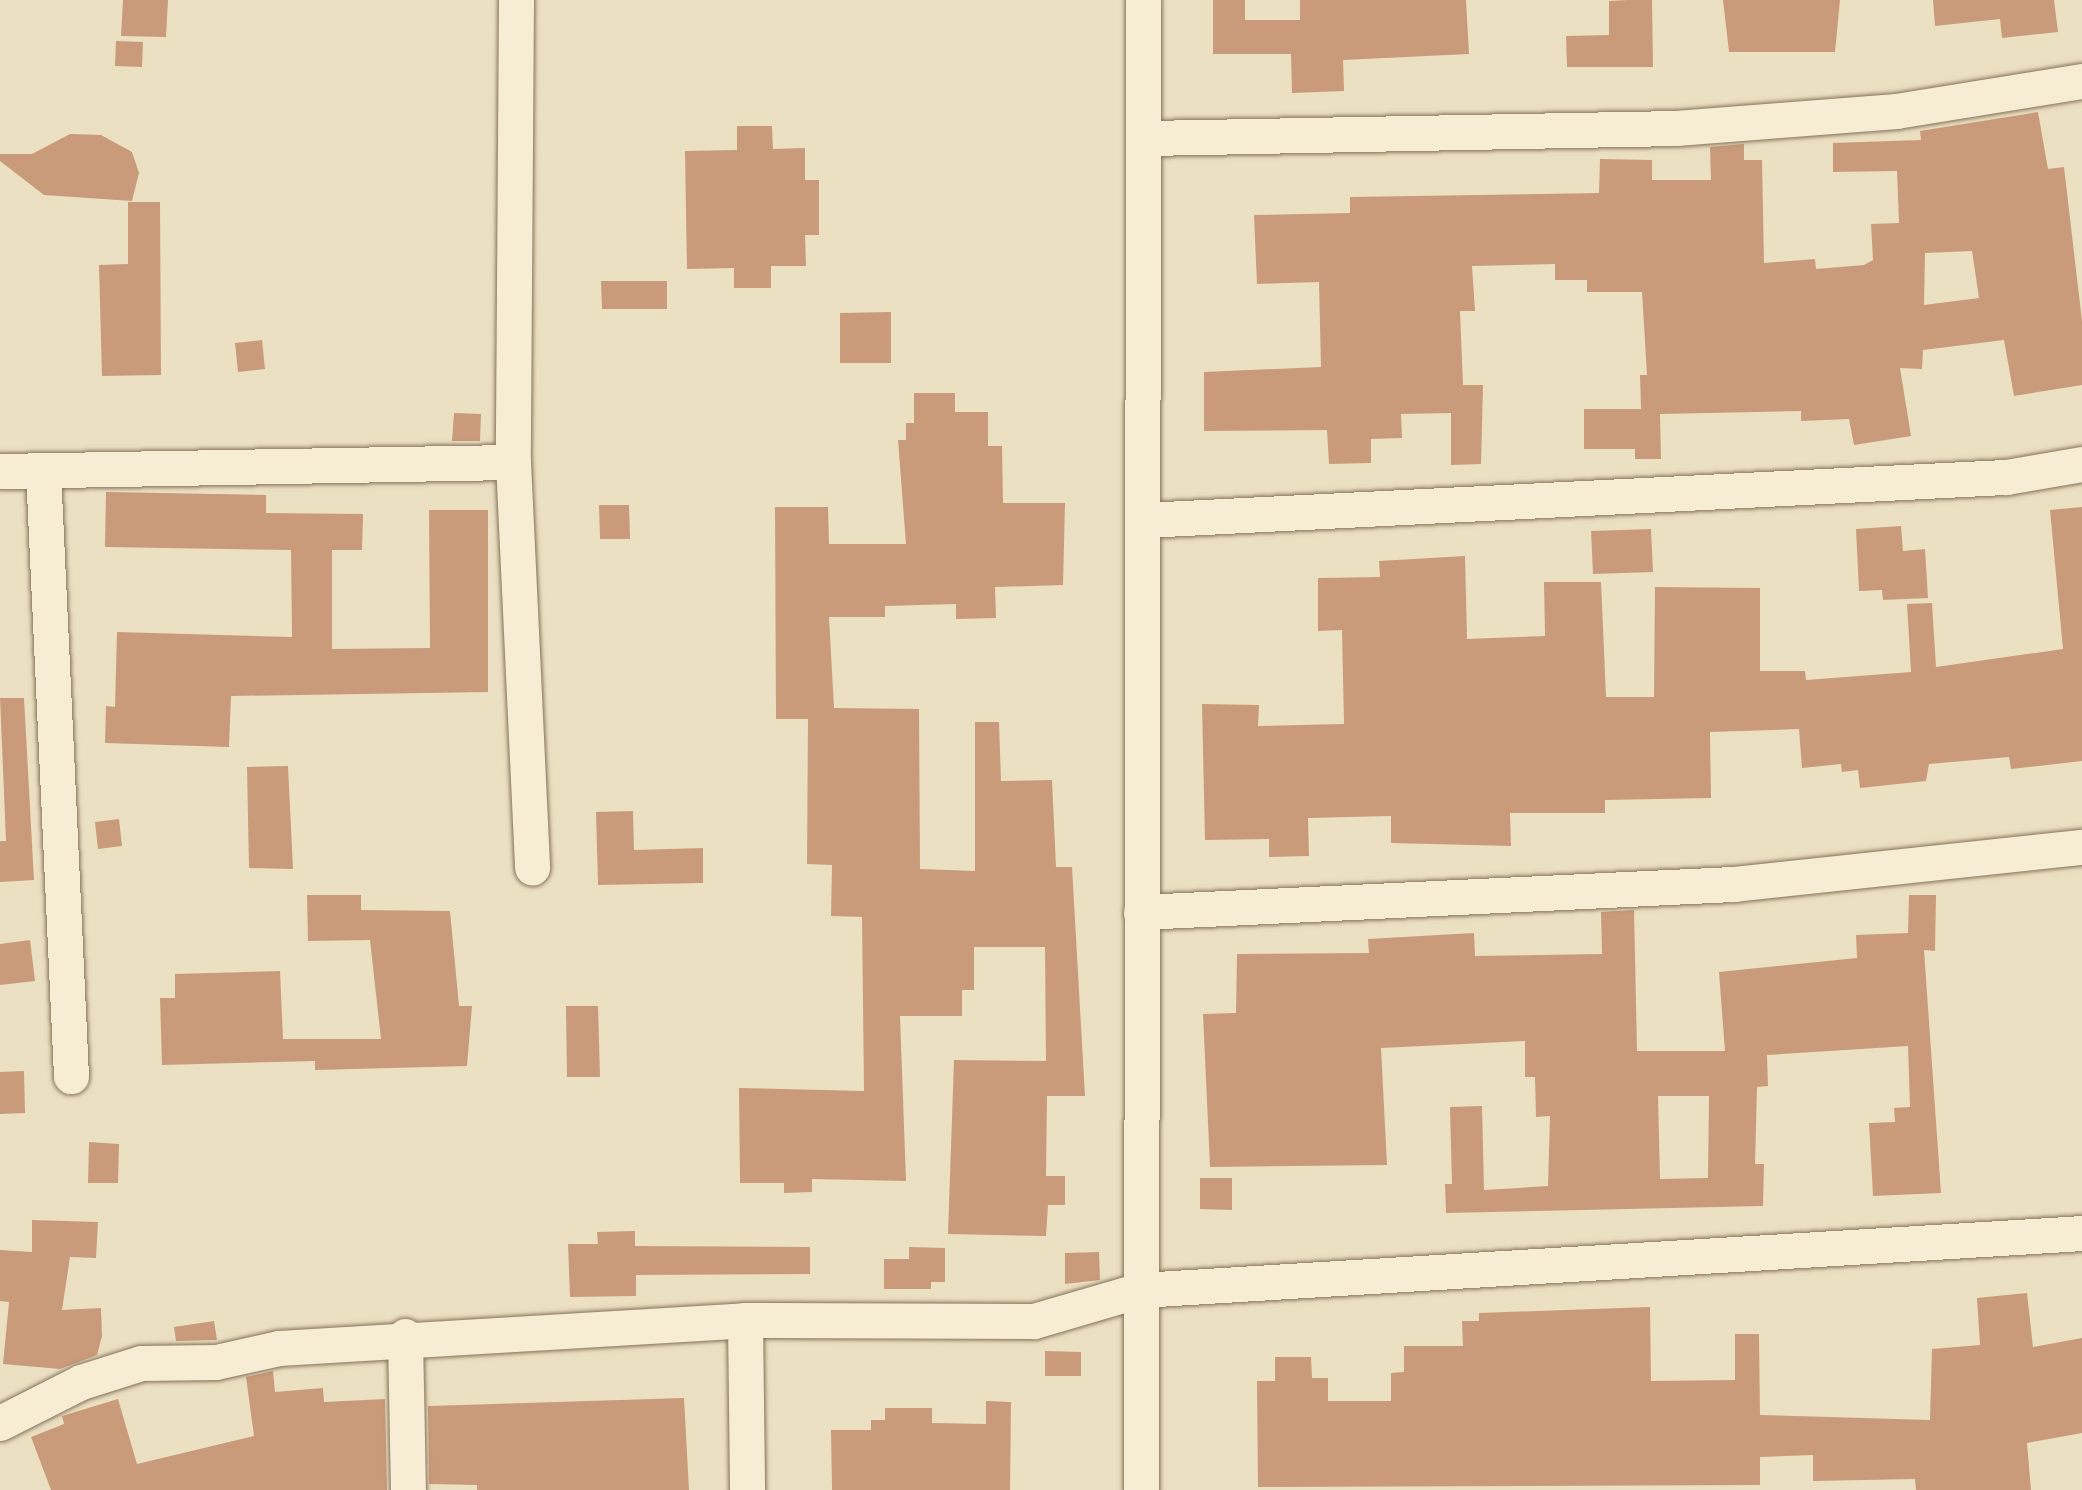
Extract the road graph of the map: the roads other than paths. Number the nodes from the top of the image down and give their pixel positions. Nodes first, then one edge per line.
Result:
1 (516, 0) edge
2 (1143, 0) edge
3 (2082, 81) edge
4 (1147, 138) junction
5 (513, 462) junction
6 (2082, 464) edge
7 (43, 471) junction
8 (0, 472) edge
9 (1144, 520) junction
10 (2082, 847) edge
11 (532, 868) dead end
12 (1140, 912) junction
13 (70, 1076) dead end
14 (2082, 1232) edge
15 (1140, 1290) junction
16 (746, 1320) junction
17 (405, 1336) junction
18 (0, 1424) edge
19 (408, 1490) edge
20 (747, 1490) edge
21 (1141, 1490) edge

1 - 5 street
2 - 4 street
3 - 4 street
4 - 9 street
5 - 7 street
5 - 11 street
6 - 9 street
7 - 8 street
7 - 13 street
9 - 12 street
10 - 12 street
12 - 15 street
14 - 15 street
15 - 16 street
15 - 21 street
16 - 17 street
16 - 20 street
17 - 18 street
17 - 19 street

